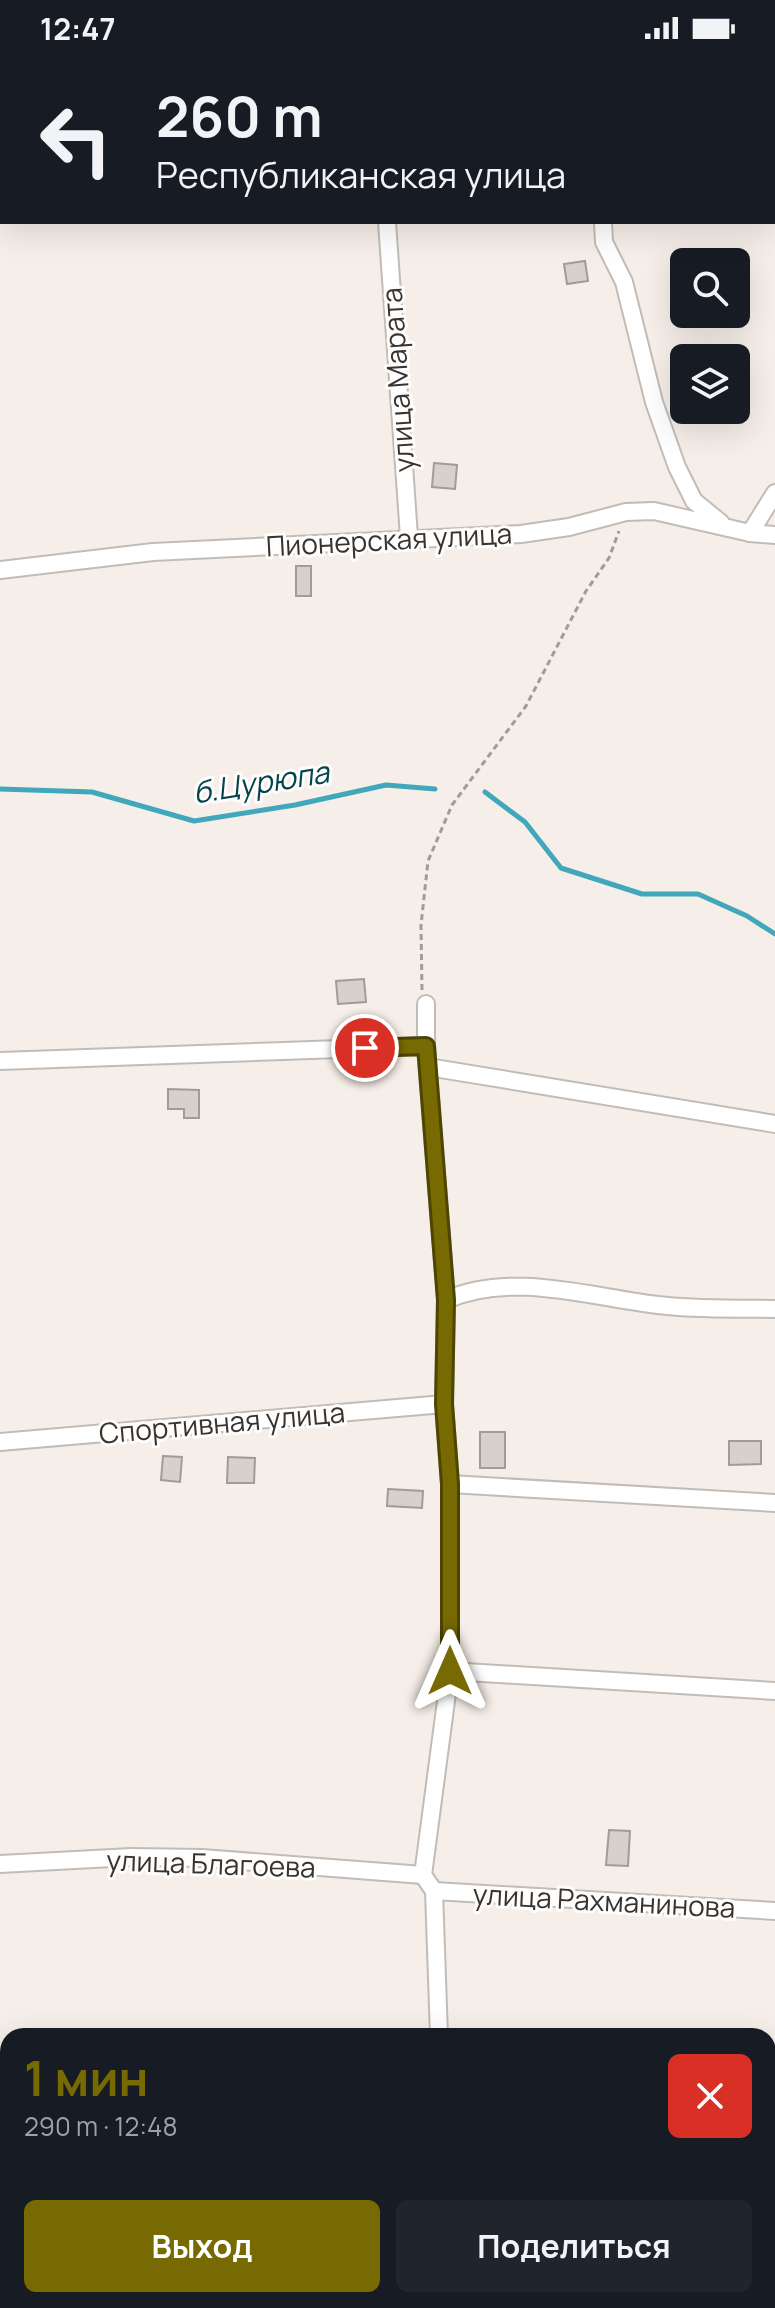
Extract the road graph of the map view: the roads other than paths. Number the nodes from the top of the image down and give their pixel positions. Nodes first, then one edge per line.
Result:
1 (387, 224) edge
2 (603, 224) edge
3 (775, 493) edge
4 (726, 527) junction
5 (750, 533) junction
6 (775, 535) edge
7 (409, 537) junction
8 (0, 570) edge
9 (426, 1004) road end
10 (426, 1046) junction
11 (0, 1061) edge
12 (428, 1067) junction
13 (775, 1124) edge
14 (446, 1300) junction
15 (775, 1309) edge
16 (444, 1404) junction
17 (0, 1442) edge
18 (450, 1484) junction
19 (775, 1503) edge
20 (450, 1671) junction
21 (775, 1691) edge
22 (0, 1864) edge
23 (423, 1875) junction
24 (434, 1891) junction
25 (775, 1911) edge
26 (439, 2028) edge

1 - 7 street, улица Марата
2 - 4 street
3 - 5 street
4 - 5 street, Пионерская улица
4 - 7 street, Пионерская улица
5 - 6 street, Пионерская улица
7 - 8 street, Пионерская улица
9 - 10 street
10 - 11 street
10 - 12 street
12 - 13 street
12 - 14 street
14 - 15 street
14 - 16 street
16 - 17 street, Спортивная улица
16 - 18 street
18 - 19 street
18 - 20 street
20 - 21 street
20 - 23 street
22 - 23 street, улица Благоева
23 - 24 street
24 - 25 street, улица Рахманинова
24 - 26 street

